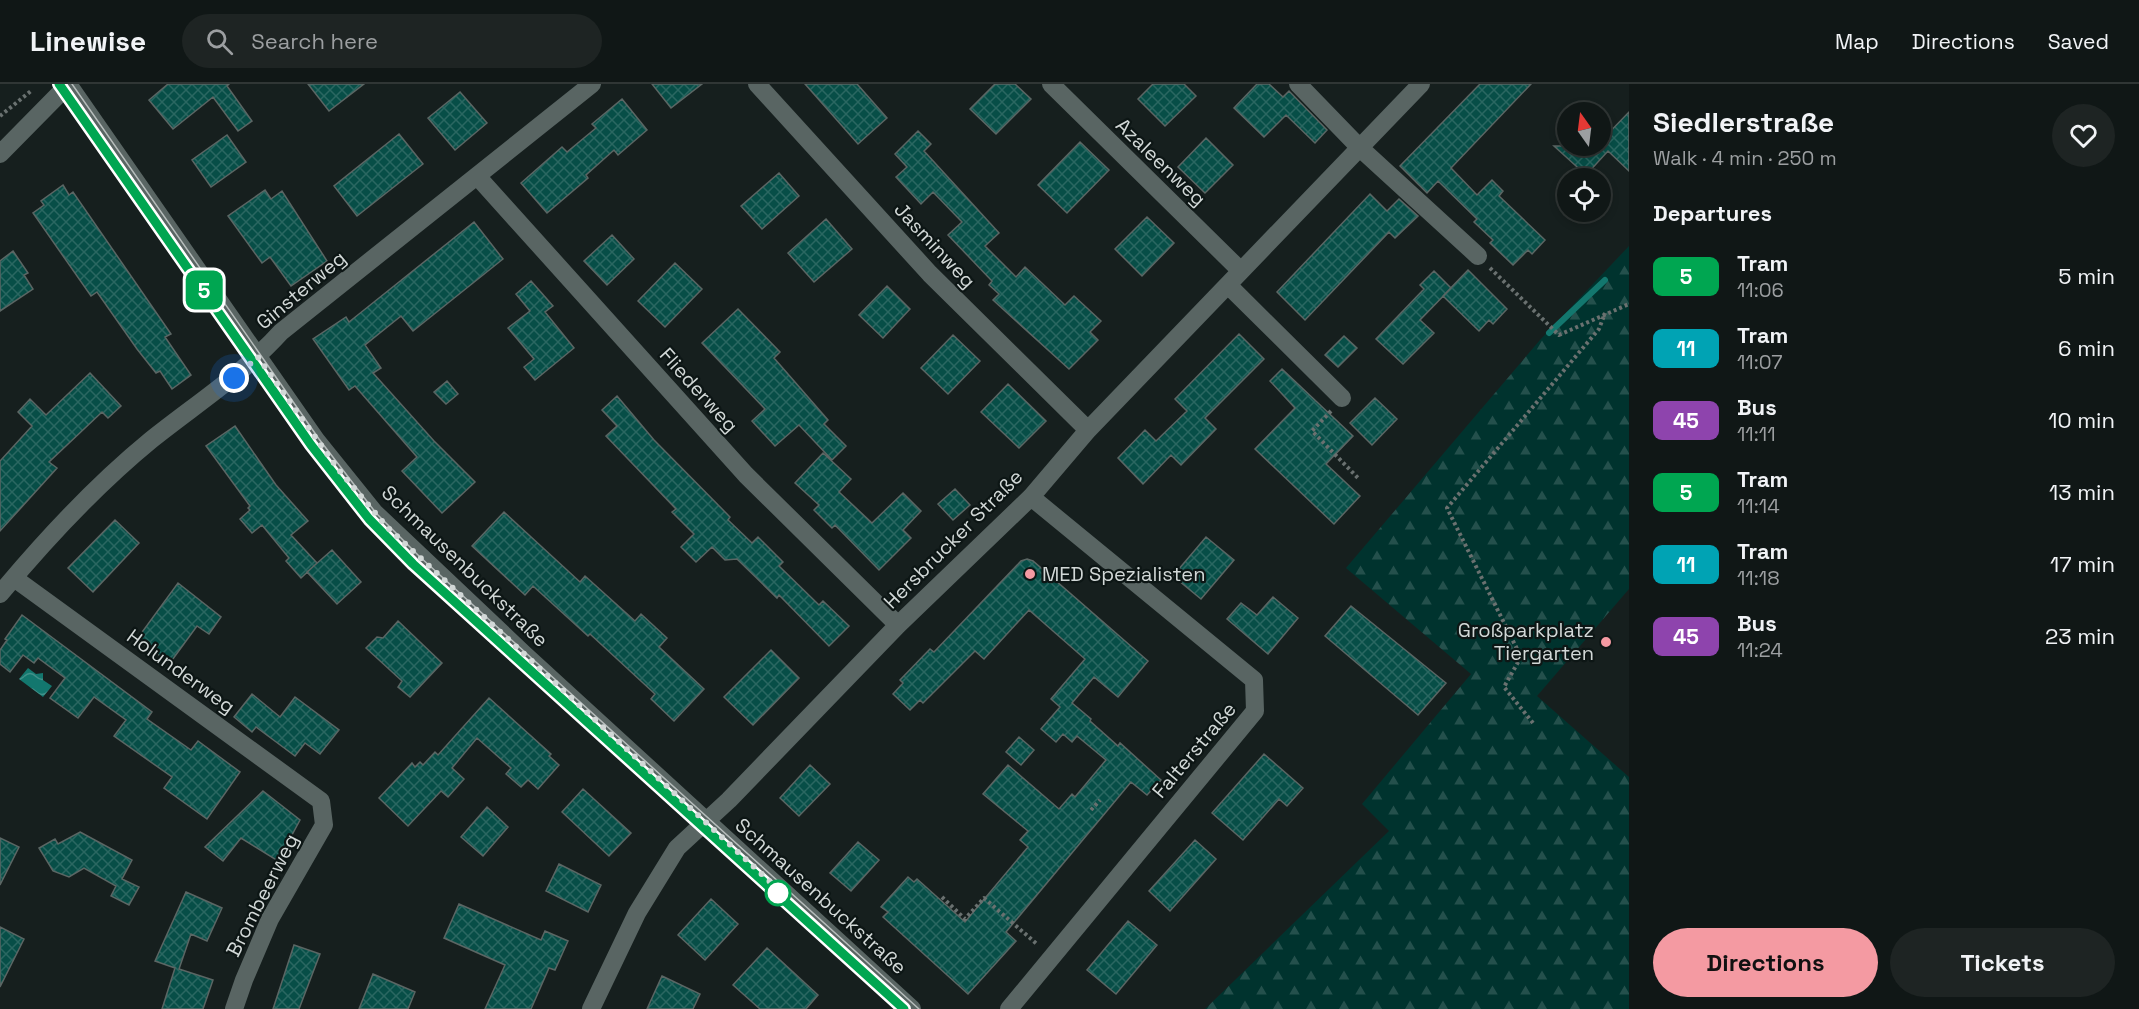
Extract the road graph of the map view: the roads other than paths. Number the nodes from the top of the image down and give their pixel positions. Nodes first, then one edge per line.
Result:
1 (68, 84) edge
2 (592, 84) edge
3 (757, 84) edge
4 (1051, 84) edge
5 (1298, 84) edge
6 (1421, 84) edge
7 (1360, 148) junction
8 (0, 154) edge
9 (477, 176) junction
10 (1478, 256) road end
11 (1241, 271) junction
12 (1228, 285) junction
13 (258, 357) junction
14 (1342, 398) road end
15 (1088, 430) junction
16 (1031, 497) junction
17 (14, 578) junction
18 (0, 594) edge
19 (898, 625) junction
20 (321, 801) joint
21 (705, 822) junction
22 (234, 1009) edge
23 (591, 1009) edge
24 (912, 1009) edge
25 (1009, 1009) edge

1 - 8 street
1 - 13 street, Schmausenbuckstraße
2 - 9 street, Ginsterweg
3 - 15 street, Jasminweg
4 - 11 street, Azaleenweg
5 - 7 street
6 - 7 street, Hersbrucker Straße
7 - 10 street
7 - 11 street, Hersbrucker Straße
9 - 13 street, Ginsterweg
9 - 19 street, Fliederweg
11 - 12 street, Hersbrucker Straße
12 - 14 street
12 - 15 street, Hersbrucker Straße
13 - 17 street, Ginsterweg
13 - 21 street, Schmausenbuckstraße
15 - 16 street, Hersbrucker Straße
16 - 19 street, Hersbrucker Straße
16 - 25 street, Falterstraße
17 - 18 street, Ginsterweg
17 - 20 street, Holunderweg
19 - 21 street, Hersbrucker Straße
20 - 22 street, Brombeerweg
21 - 23 street, Hersbrucker Straße
21 - 24 street, Schmausenbuckstraße

